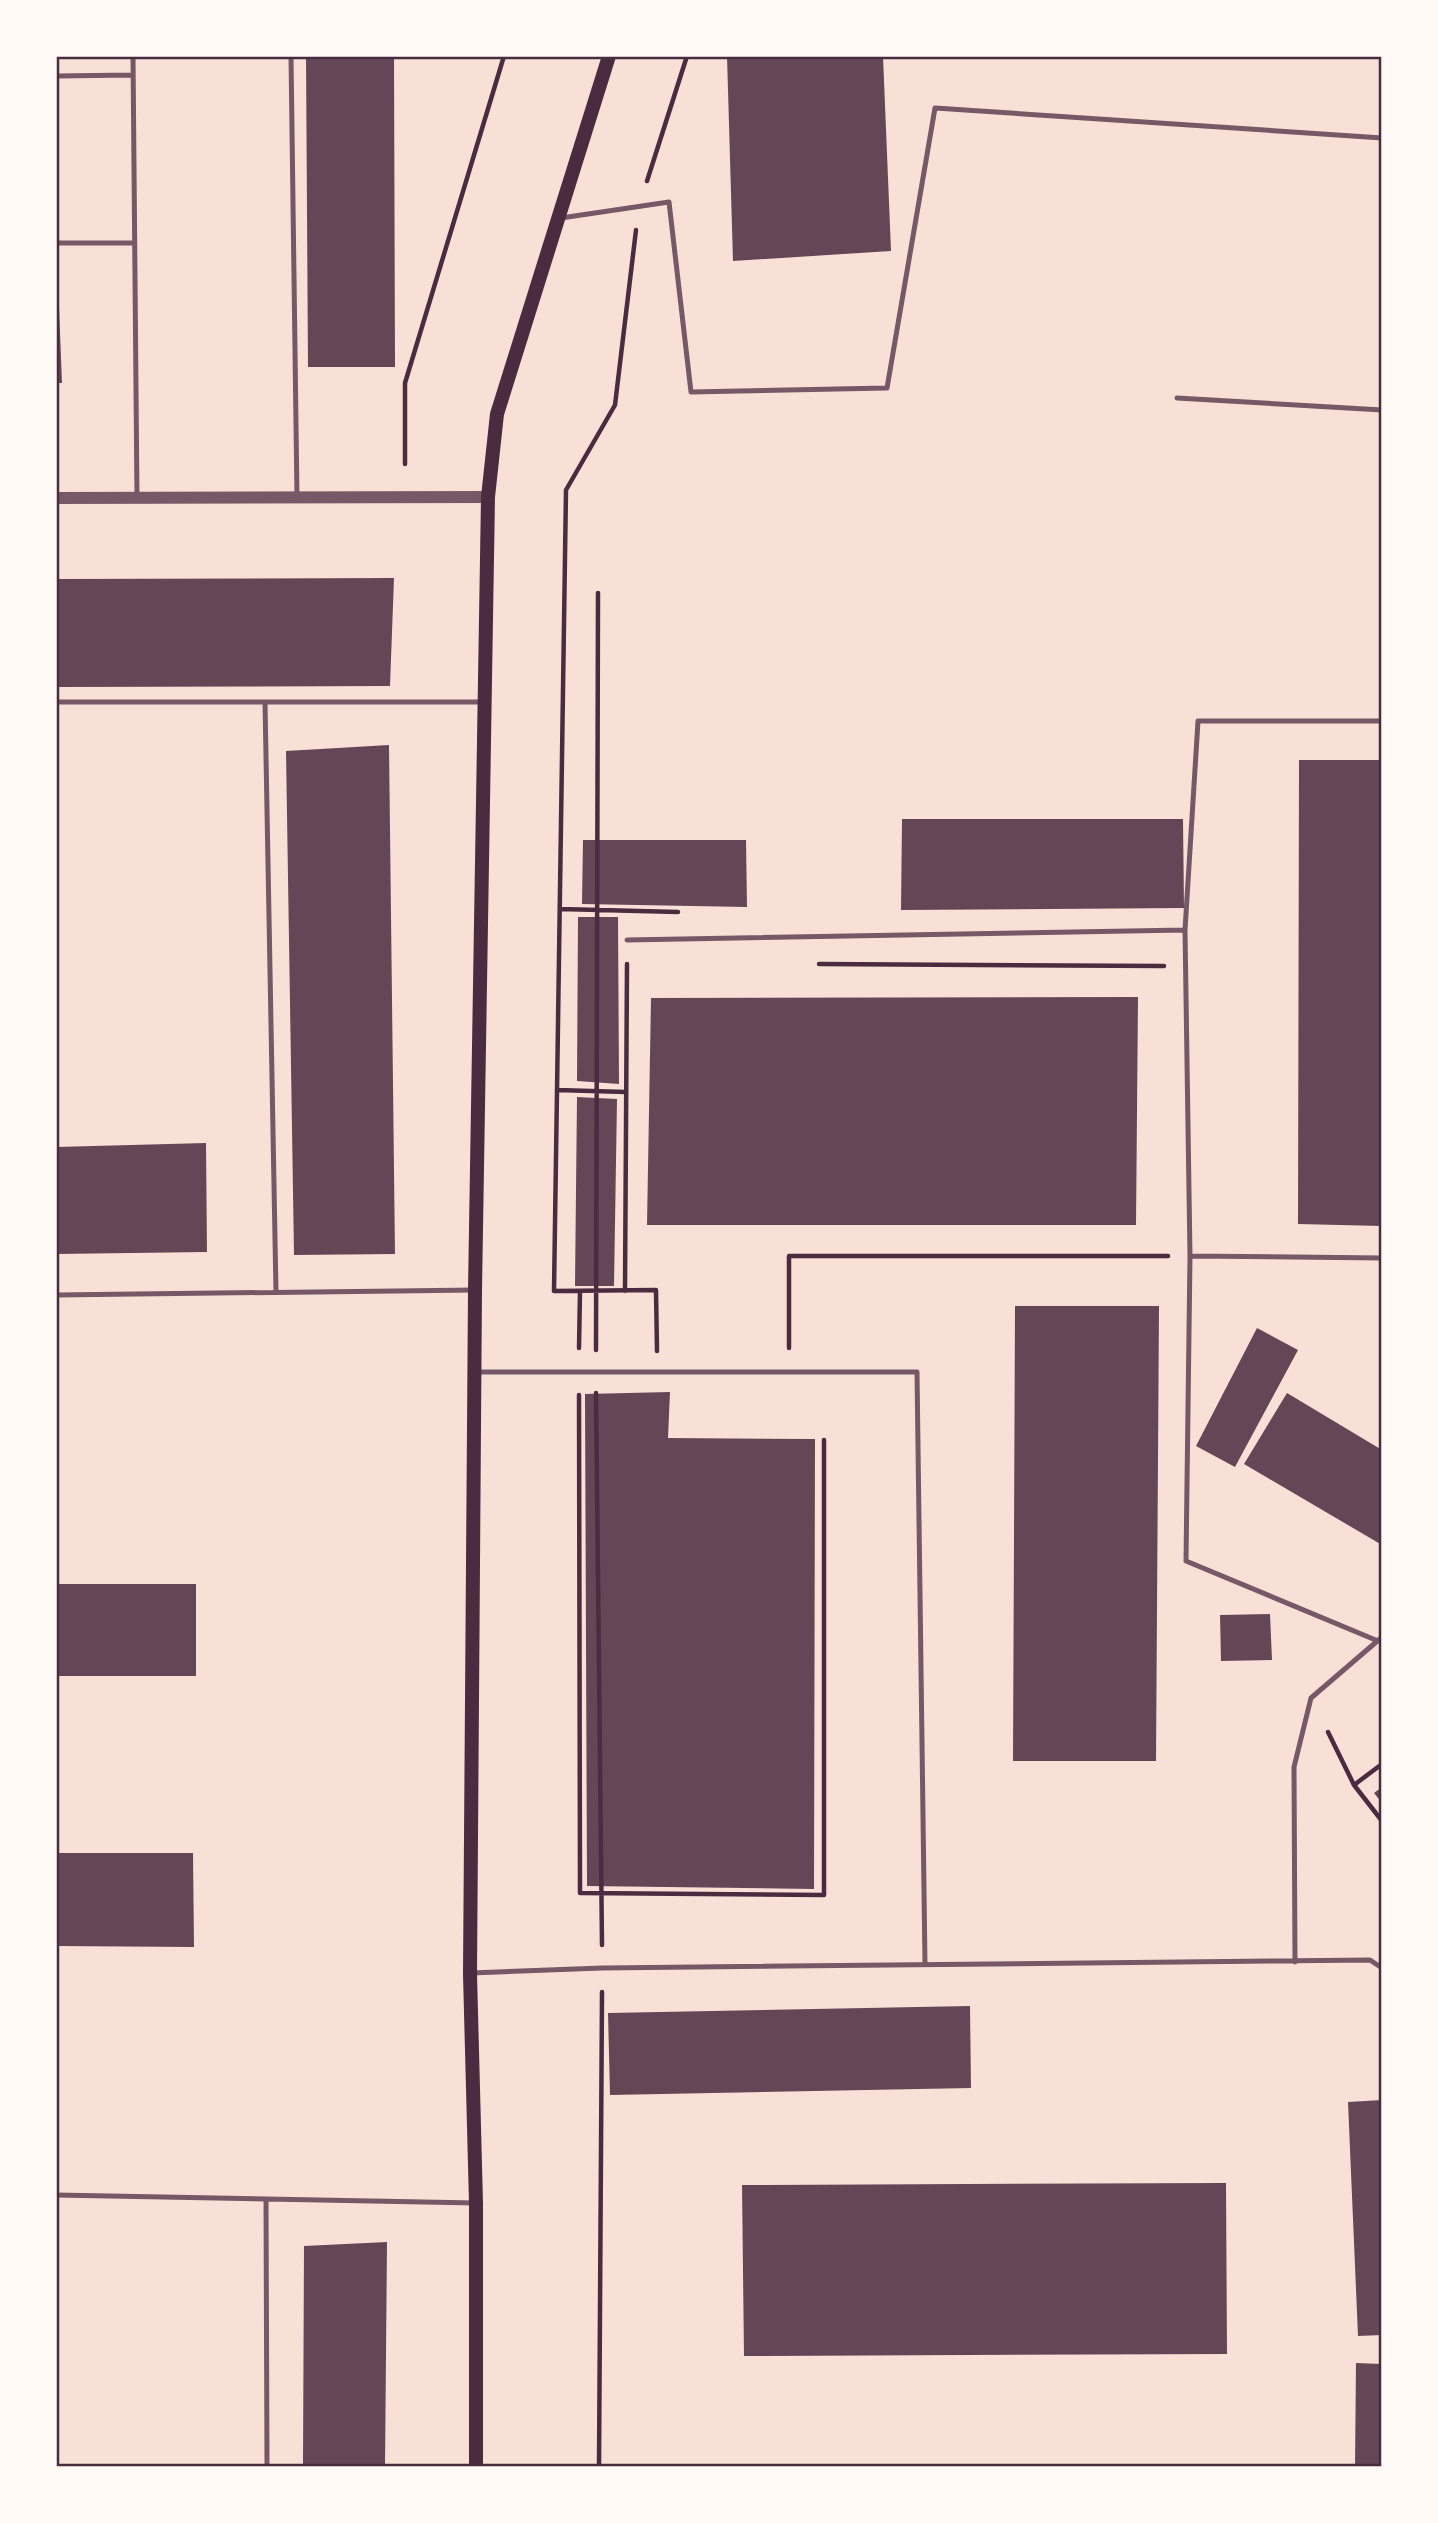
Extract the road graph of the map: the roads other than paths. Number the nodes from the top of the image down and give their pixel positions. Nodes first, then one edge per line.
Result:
1 (132, 56) edge
2 (291, 56) edge
3 (609, 56) edge
4 (133, 75) junction
5 (56, 76) edge
6 (1382, 138) edge
7 (558, 218) junction
8 (56, 243) edge
9 (134, 243) junction
10 (1177, 398) dead end
11 (1382, 411) edge
12 (297, 497) junction
13 (488, 497) junction
14 (56, 498) edge
15 (137, 498) junction
16 (56, 702) edge
17 (265, 702) junction
18 (485, 702) junction
19 (1382, 721) edge
20 (1185, 930) junction
21 (627, 940) road end
22 (1190, 1256) junction
23 (1382, 1258) edge
24 (475, 1290) junction
25 (276, 1292) junction
26 (56, 1295) edge
27 (474, 1373) junction
28 (1380, 1639) edge
29 (1295, 1962) junction
30 (925, 1964) junction
31 (1382, 1968) edge
32 (470, 1973) junction
33 (56, 2195) edge
34 (266, 2199) junction
35 (476, 2203) junction
36 (267, 2467) edge
37 (476, 2467) edge

1 - 4 lane
2 - 12 lane
3 - 7 main road
4 - 5 lane
4 - 9 lane
6 - 7 lane
7 - 13 main road
8 - 9 lane
9 - 15 lane
10 - 11 lane
12 - 13 street
12 - 15 street
13 - 18 main road
14 - 15 street
16 - 17 lane
17 - 18 lane
17 - 25 lane
18 - 24 main road
19 - 20 lane
20 - 21 lane
20 - 22 lane
22 - 23 lane
22 - 28 lane
24 - 25 lane
24 - 27 main road
25 - 26 lane
27 - 30 lane
27 - 32 main road
28 - 29 lane
29 - 30 lane
29 - 31 lane
30 - 32 lane
32 - 35 main road
33 - 34 lane
34 - 35 lane
34 - 36 lane
35 - 37 main road

